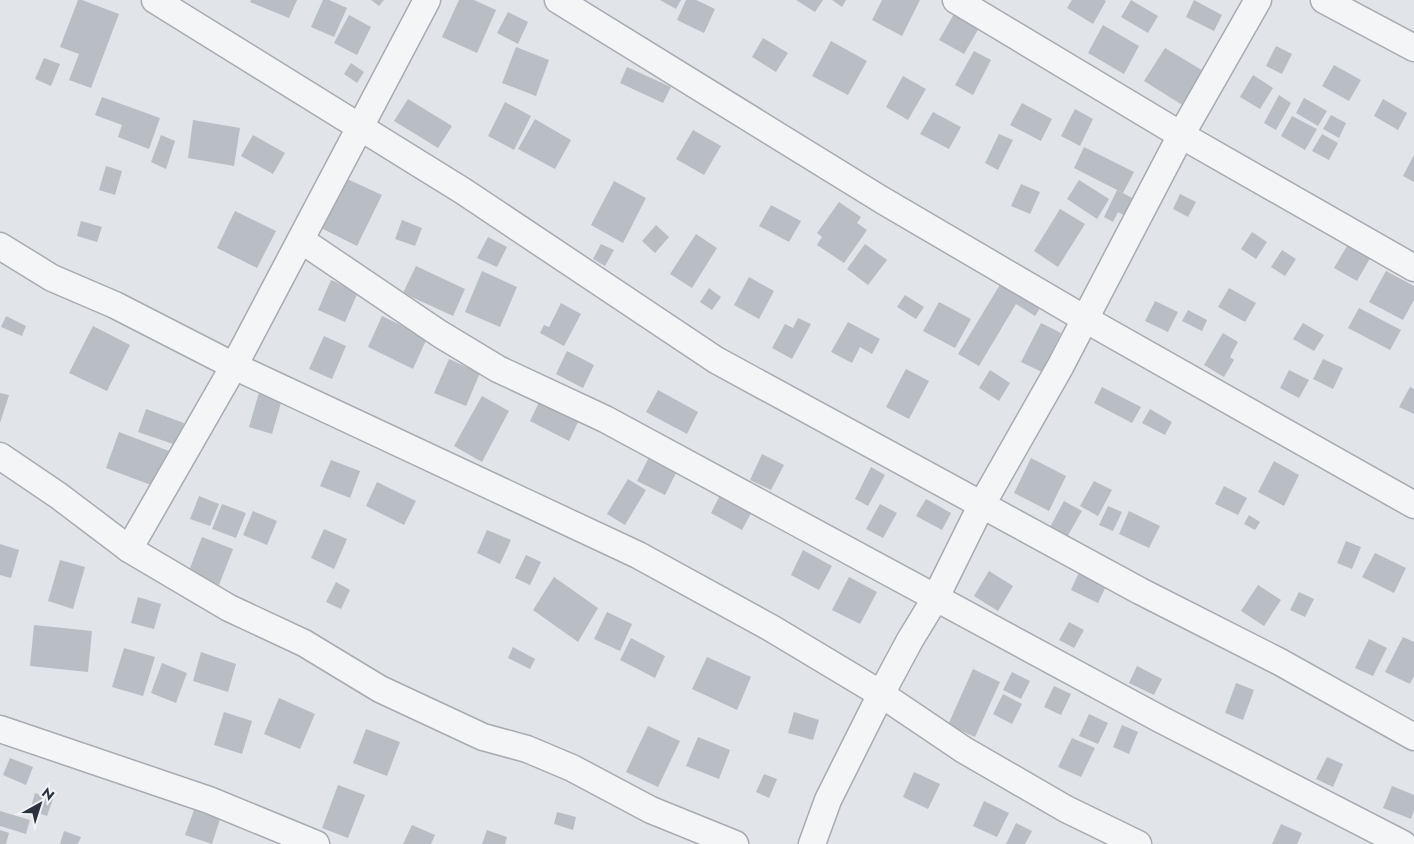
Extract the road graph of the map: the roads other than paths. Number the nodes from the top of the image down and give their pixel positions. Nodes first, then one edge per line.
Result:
1 (155, 0) edge
2 (427, 0) edge
3 (558, 0) edge
4 (956, 0) edge
5 (1258, 0) edge
6 (1324, 0) edge
7 (1414, 48) edge
8 (360, 127) junction
9 (1181, 134) junction
10 (301, 240) junction
11 (0, 246) edge
12 (1414, 268) edge
13 (1084, 319) junction
14 (234, 366) junction
15 (0, 456) edge
16 (1414, 505) edge
17 (981, 506) junction
18 (129, 549) junction
19 (935, 599) junction
20 (881, 694) junction
21 (0, 729) edge
22 (1414, 737) edge
23 (701, 837) edge
24 (316, 844) edge
25 (735, 844) edge
26 (812, 844) edge
27 (1138, 844) edge
28 (1404, 844) edge

1 - 8 street
2 - 8 street
3 - 13 street
4 - 9 street
5 - 9 street
6 - 7 street
8 - 10 street
8 - 17 street
9 - 12 street
9 - 13 street
10 - 14 street
10 - 19 street
11 - 14 street
13 - 16 street
13 - 17 street
14 - 18 street
14 - 20 street
15 - 18 street
17 - 19 street
17 - 22 street
18 - 23 street
19 - 20 street
19 - 28 street
20 - 26 street
20 - 27 street
21 - 24 street
23 - 25 street

